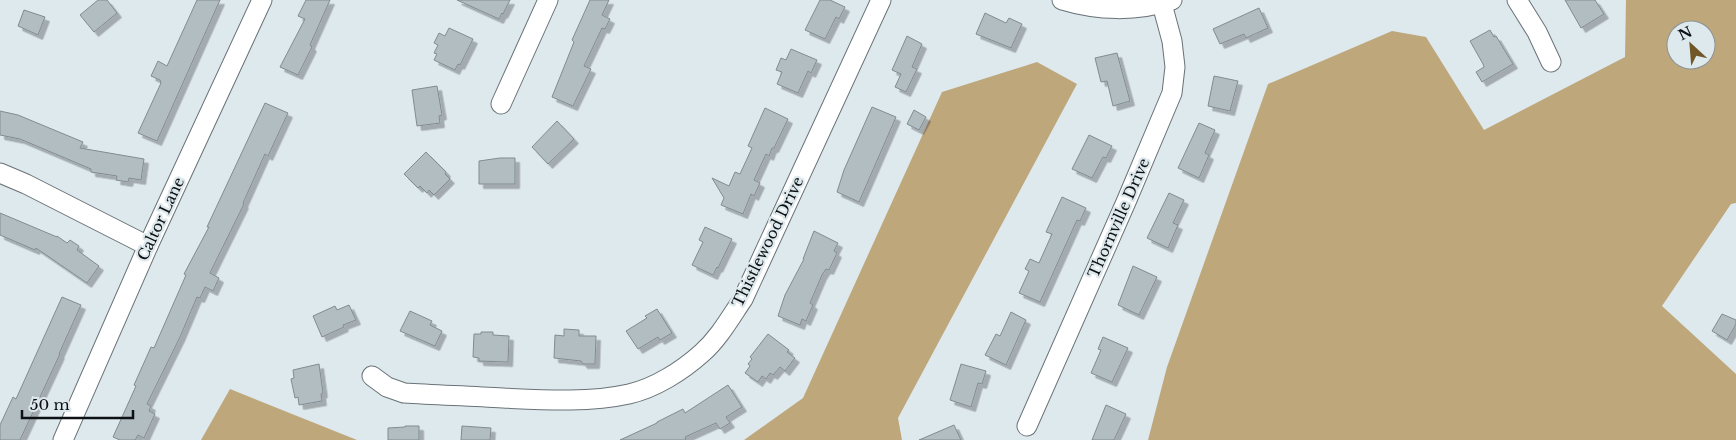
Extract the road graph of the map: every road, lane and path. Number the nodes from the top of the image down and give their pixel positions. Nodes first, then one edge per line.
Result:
1 (262, 0) edge
2 (548, 0) edge
3 (881, 0) edge
4 (1062, 0) edge
5 (1517, 0) edge
6 (1167, 2) edge
7 (1551, 62) dead end
8 (501, 104) dead end
9 (0, 173) edge
10 (148, 246) junction
11 (372, 376) dead end
12 (1027, 426) dead end
13 (63, 440) edge

1 - 10 street, Caltor Lane
2 - 8 street
3 - 11 street, Thistlewood Drive
4 - 6 street
5 - 7 street
6 - 12 street, Thornville Drive
9 - 10 street
10 - 13 street, Caltor Lane

